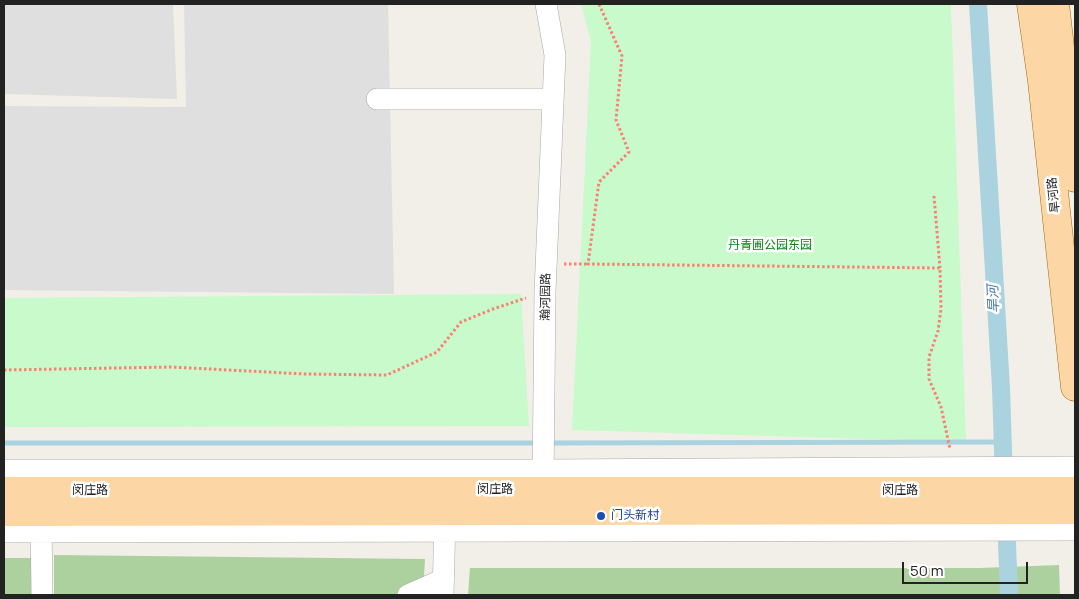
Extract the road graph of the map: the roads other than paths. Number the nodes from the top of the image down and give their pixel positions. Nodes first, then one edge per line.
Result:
1 (546, 4) edge
2 (1031, 4) edge
3 (1054, 4) edge
4 (377, 99) dead end
5 (553, 99) junction
6 (1075, 178) edge
7 (1075, 386) edge
8 (544, 461) junction
9 (1075, 467) edge
10 (4, 470) edge
11 (4, 491) edge
12 (1075, 491) edge
13 (1046, 499) junction
14 (986, 500) junction
15 (1075, 510) edge
16 (4, 512) edge
17 (445, 521) junction
18 (41, 522) junction
19 (1075, 530) edge
20 (4, 532) edge
21 (443, 587) edge
22 (42, 595) edge
23 (408, 595) edge

1 - 5 street, 瀚河园路
2 - 7 main road, 旱河路
3 - 6 main road, 旱河路
4 - 5 street
5 - 8 street, 瀚河园路
8 - 10 street, 闵庄路
8 - 11 main road, 闵庄路
8 - 14 main road, 闵庄路
8 - 17 street
9 - 13 street
12 - 13 main road
13 - 14 main road
13 - 14 street
13 - 15 main road
13 - 19 street
14 - 17 main road, 闵庄路
16 - 18 main road, 闵庄路
17 - 18 main road, 闵庄路
17 - 21 street
18 - 20 street, 闵庄路
18 - 22 street
21 - 23 street

